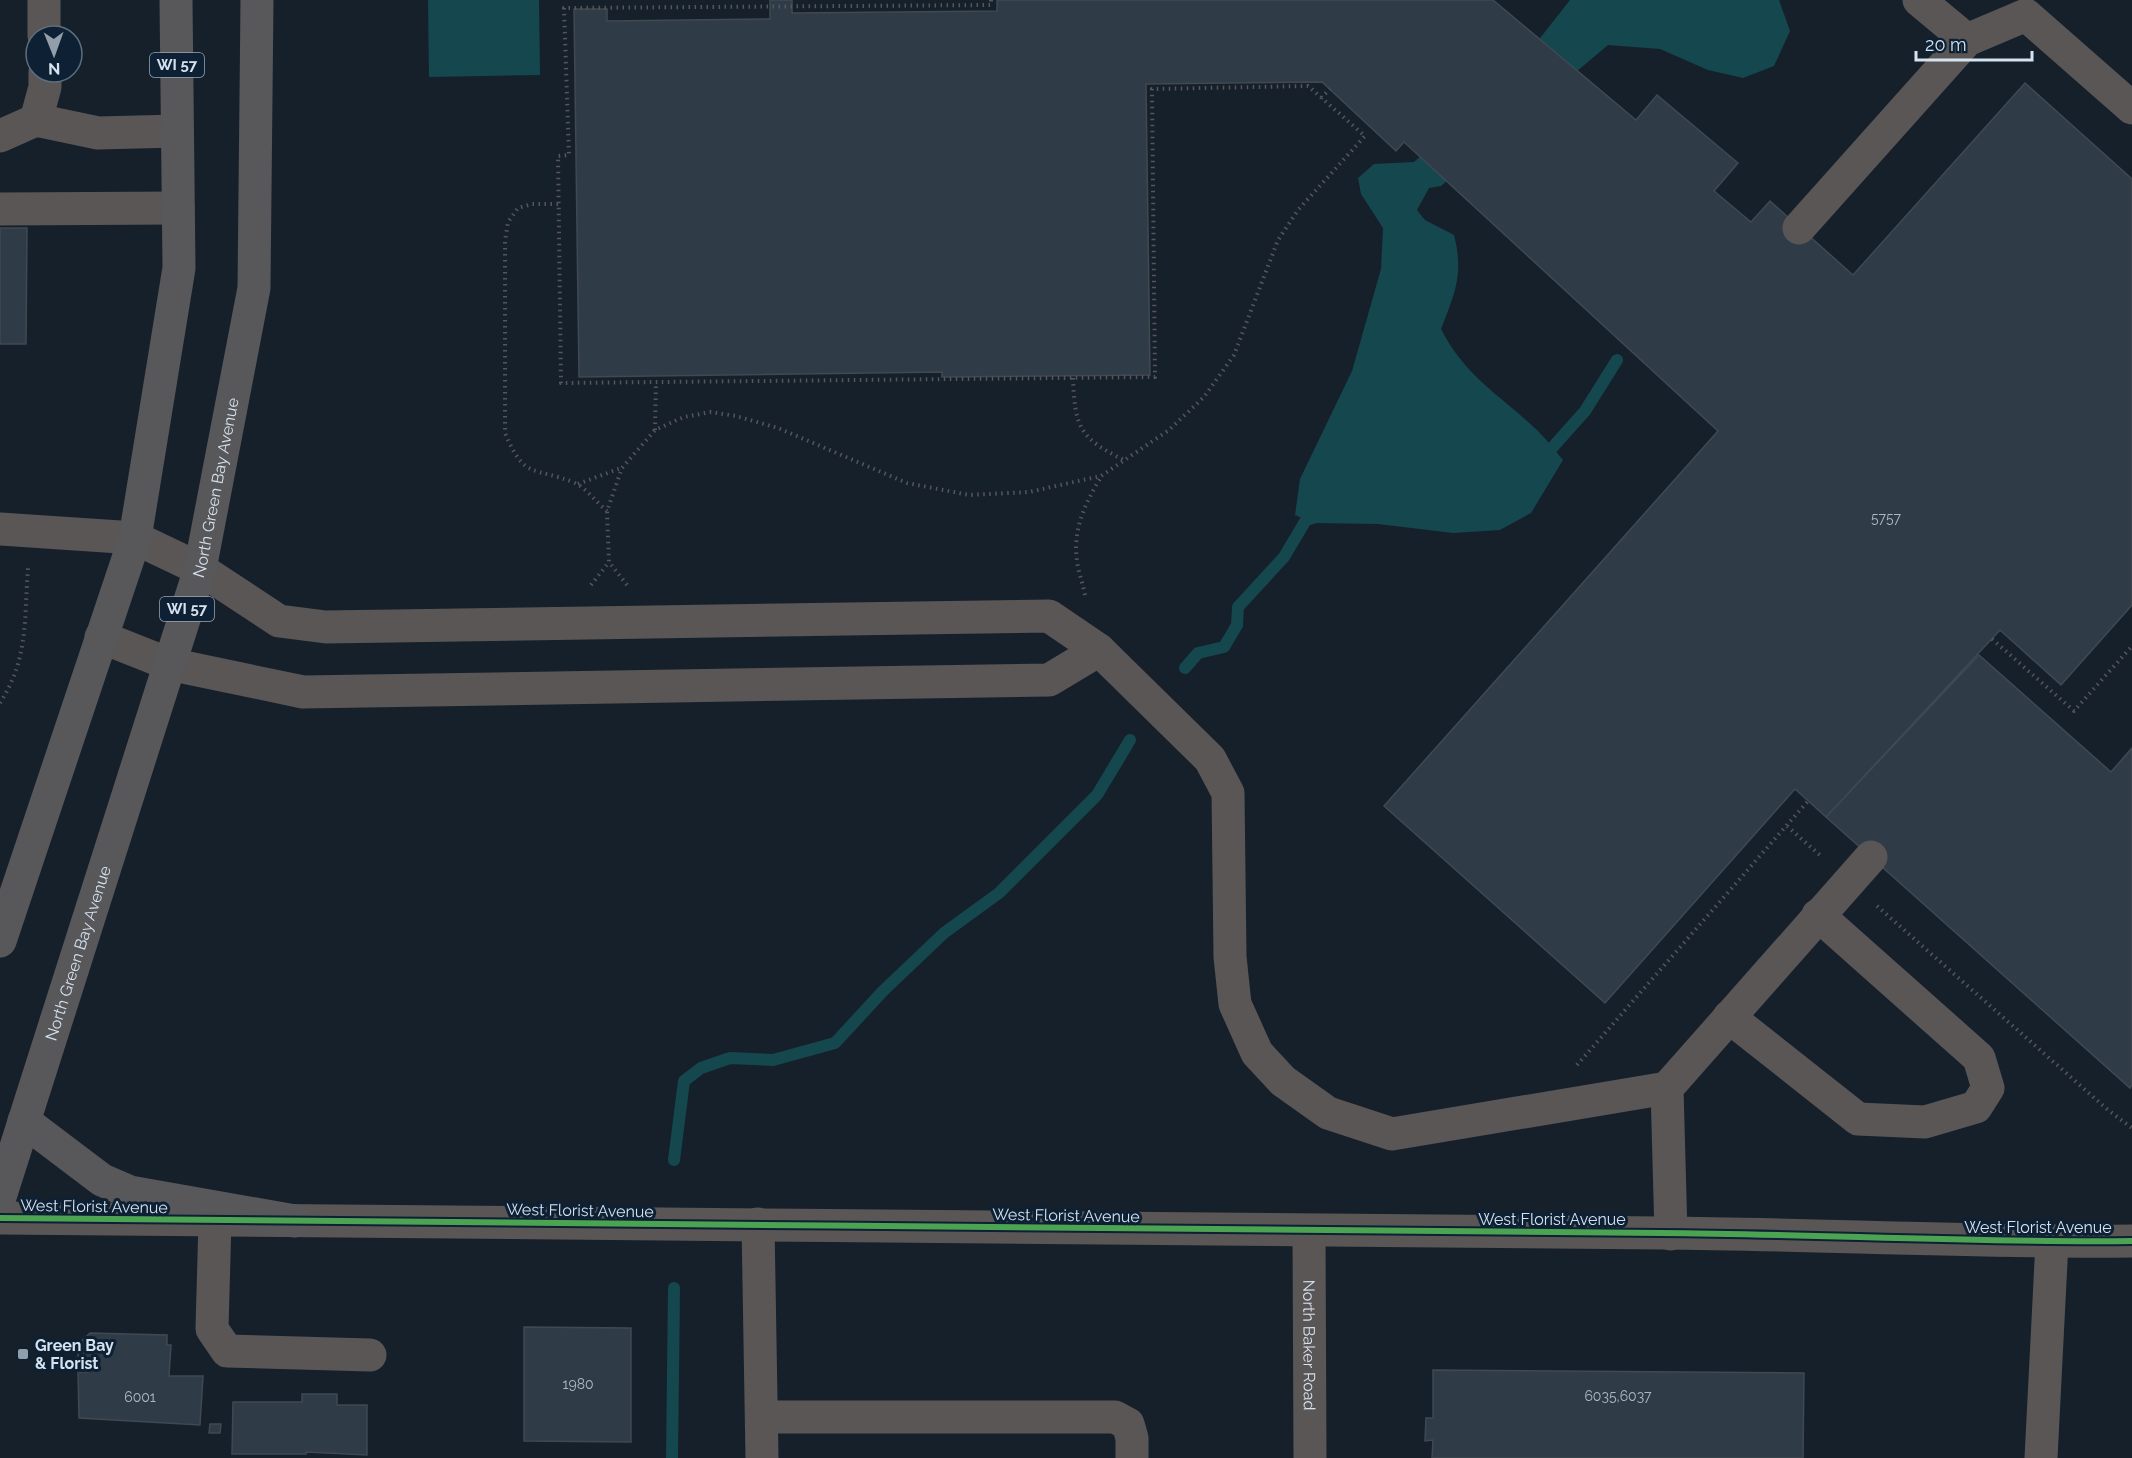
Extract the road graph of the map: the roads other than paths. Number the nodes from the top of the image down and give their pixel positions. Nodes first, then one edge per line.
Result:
1 (44, 0) edge
2 (176, 0) edge
3 (257, 0) edge
4 (1918, 0) edge
5 (44, 24) edge
6 (1967, 40) junction
7 (45, 84) edge
8 (2132, 108) edge
9 (36, 120) junction
10 (177, 131) junction
11 (0, 136) edge
12 (178, 208) junction
13 (0, 209) edge
14 (1799, 228) dead end
15 (0, 529) edge
16 (135, 538) junction
17 (200, 569) junction
18 (101, 637) junction
19 (1099, 650) junction
20 (169, 664) junction
21 (1871, 857) dead end
22 (1818, 915) junction
23 (0, 941) edge
24 (1729, 1017) junction
25 (1667, 1088) junction
26 (24, 1121) junction
27 (0, 1197) edge
28 (0, 1218) edge
29 (215, 1220) junction
30 (295, 1221) junction
31 (758, 1224) junction
32 (1309, 1232) junction
33 (1671, 1234) junction
34 (2132, 1241) edge
35 (2052, 1242) junction
36 (370, 1355) dead end
37 (762, 1417) junction
38 (762, 1458) edge
39 (1132, 1458) edge
40 (1310, 1458) edge
41 (2041, 1458) edge

1 - 5 street
2 - 10 main road, WI 57
3 - 17 main road, North Green Bay Avenue / WI 57
4 - 6 street
6 - 8 street
6 - 14 street
7 - 9 street
9 - 10 street
9 - 11 street
10 - 12 main road, WI 57
12 - 13 street
12 - 16 main road, WI 57
15 - 16 street
16 - 17 street
16 - 18 main road, WI 57
17 - 19 street
17 - 20 main road, North Green Bay Avenue / WI 57
18 - 20 street
18 - 23 main road, WI 57
19 - 20 street
19 - 25 street
20 - 26 main road, North Green Bay Avenue / WI 57
21 - 22 street
22 - 24 street
22 - 24 street
24 - 25 street
25 - 33 street
26 - 27 main road, North Green Bay Avenue / WI 57
26 - 30 main road
28 - 29 street, West Florist Avenue
29 - 30 street, West Florist Avenue
29 - 36 street
30 - 31 street, West Florist Avenue
31 - 32 street, West Florist Avenue
31 - 37 street
32 - 33 street, West Florist Avenue
32 - 40 street, North Baker Road
33 - 35 street, West Florist Avenue
34 - 35 street, West Florist Avenue
35 - 41 street
37 - 38 street
37 - 39 street

